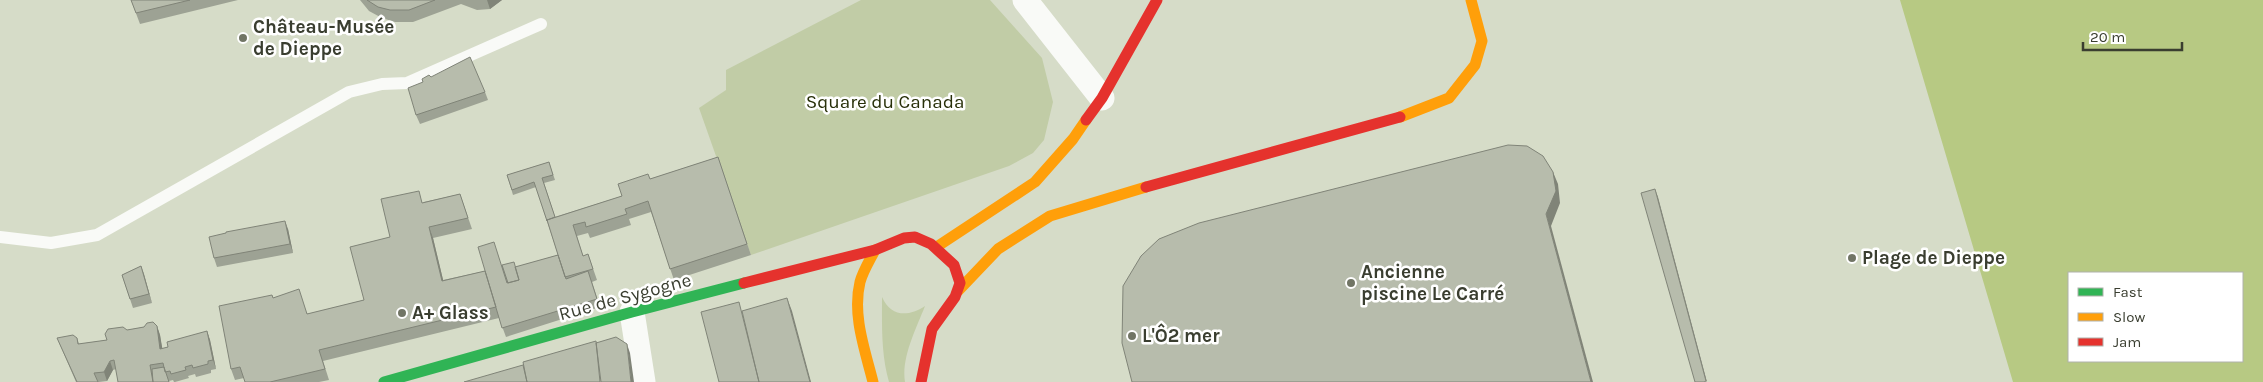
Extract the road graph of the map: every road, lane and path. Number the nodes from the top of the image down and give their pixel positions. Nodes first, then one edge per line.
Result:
1 (1025, 0) edge
2 (1157, 0) edge
3 (1471, 0) edge
4 (541, 24) dead end
5 (1102, 98) junction
6 (0, 237) edge
7 (938, 246) junction
8 (875, 250) junction
9 (822, 264) junction
10 (837, 273) dead end
11 (849, 284) dead end
12 (958, 290) junction
13 (857, 296) junction
14 (632, 312) junction
15 (384, 382) edge
16 (643, 382) edge
17 (873, 382) edge
18 (921, 382) edge

1 - 5 street
2 - 5 street
3 - 12 street
4 - 6 lane
5 - 7 street
7 - 8 street, Rue de Sygogne
7 - 12 street
8 - 9 street, Rue de Sygogne
8 - 13 street
9 - 10 street
9 - 14 street, Rue de Sygogne
11 - 13 street
12 - 18 street
13 - 17 street
14 - 15 street, Rue de Sygogne
14 - 16 street

